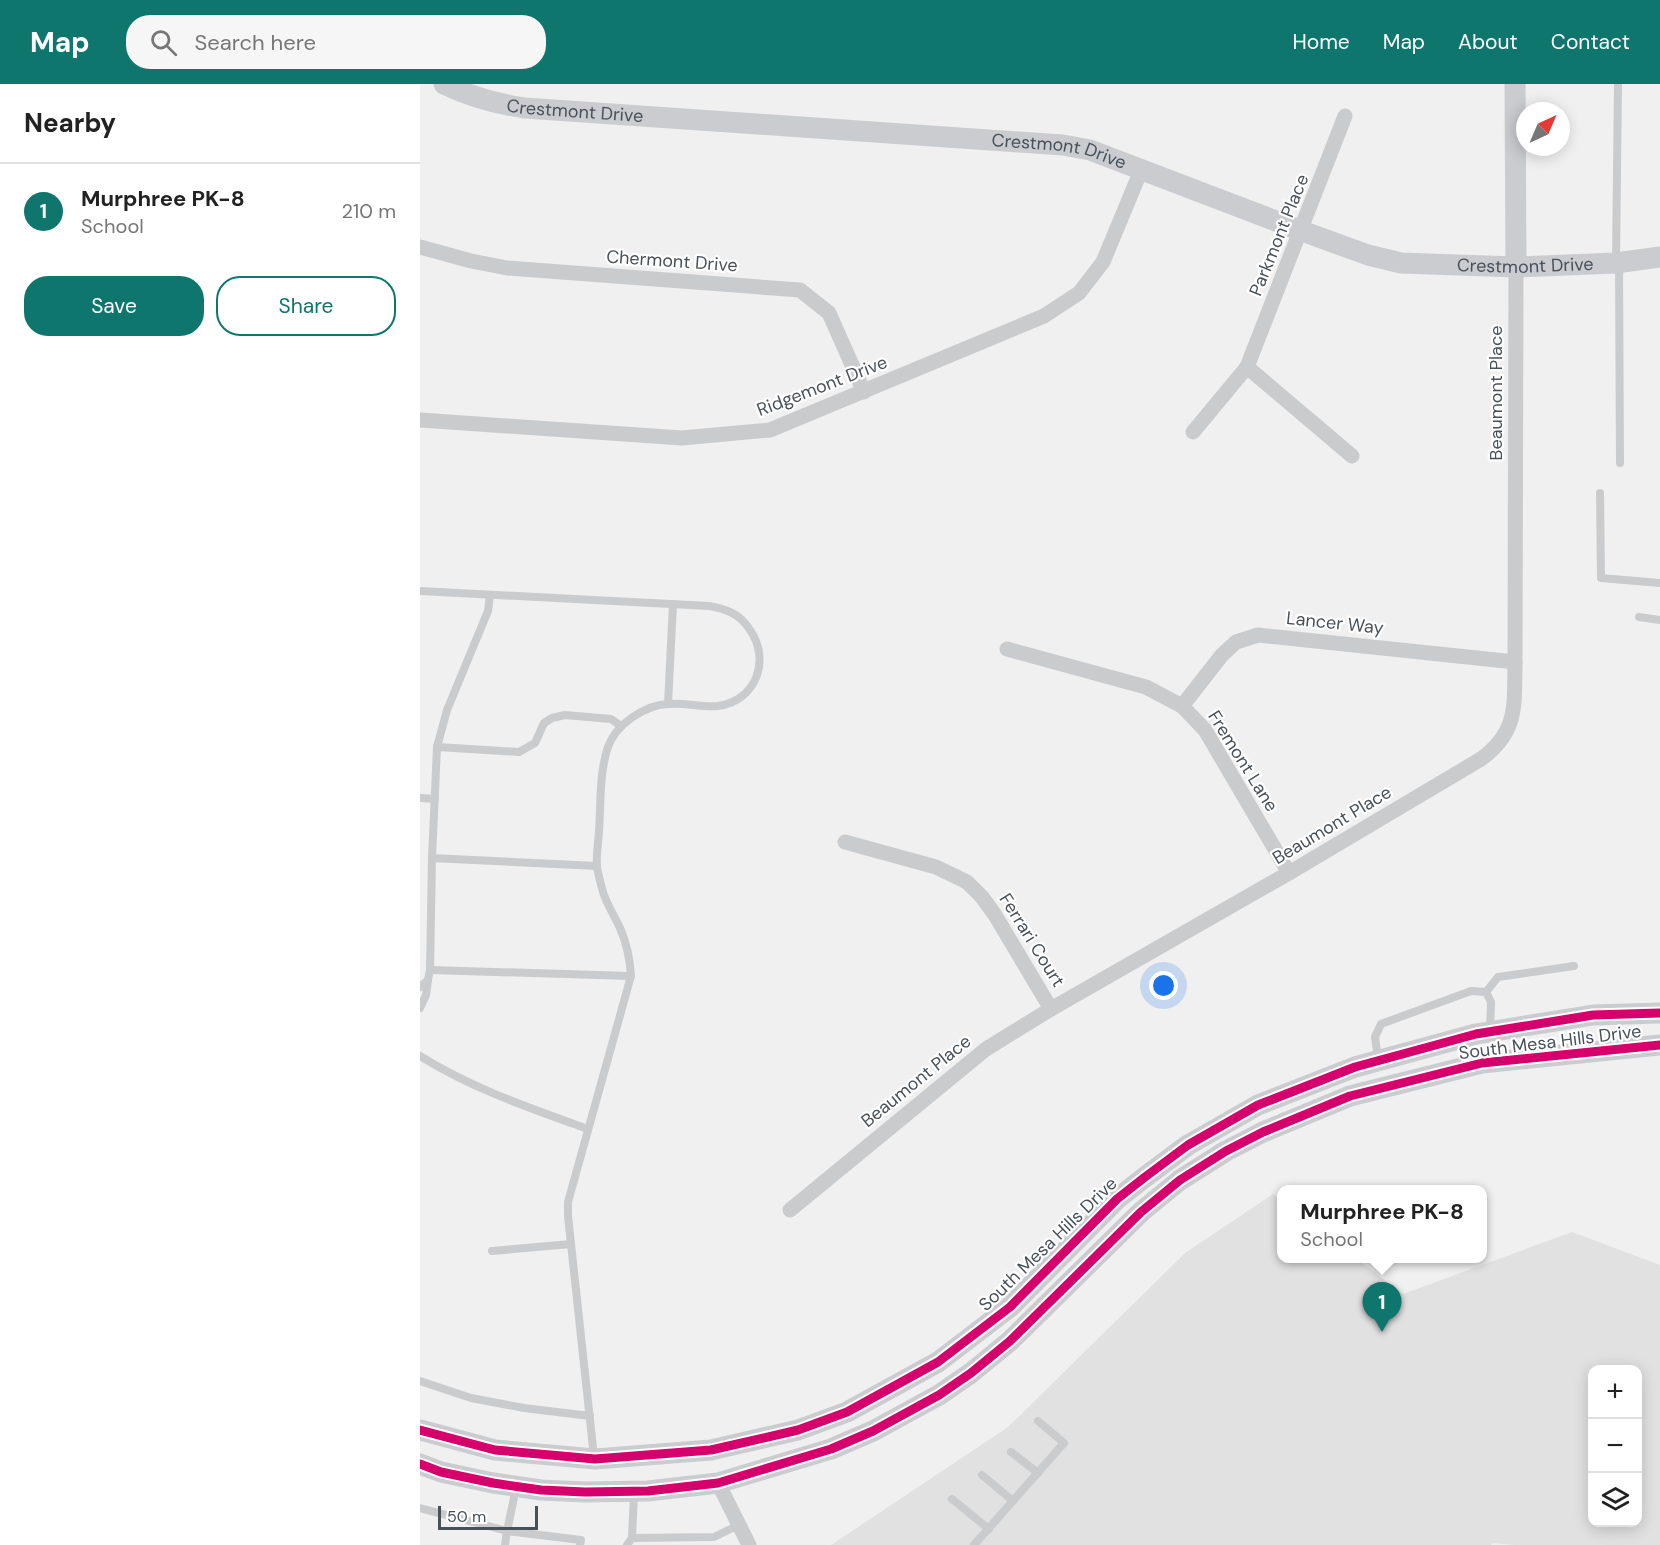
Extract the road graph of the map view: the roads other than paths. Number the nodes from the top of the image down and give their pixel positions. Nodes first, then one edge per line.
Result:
1 (444, 84) edge
2 (1515, 84) edge
3 (1618, 84) edge
4 (1346, 116) dead end
5 (1142, 168) junction
6 (1302, 231) junction
7 (420, 247) edge
8 (1660, 257) edge
9 (1618, 262) junction
10 (1516, 267) junction
11 (1247, 367) junction
12 (864, 392) junction
13 (420, 420) edge
14 (1193, 432) dead end
15 (1352, 456) dead end
16 (1620, 463) dead end
17 (1600, 493) dead end
18 (1660, 583) edge
19 (420, 591) edge
20 (490, 595) junction
21 (673, 604) junction
22 (1640, 617) dead end
23 (1660, 620) edge
24 (1007, 649) dead end
25 (1515, 662) junction
26 (668, 704) junction
27 (1182, 706) junction
28 (621, 726) junction
29 (437, 747) junction
30 (420, 798) edge
31 (435, 799) junction
32 (845, 842) dead end
33 (432, 858) junction
34 (597, 866) junction
35 (1289, 873) junction
36 (1574, 966) dead end
37 (430, 970) junction
38 (631, 976) junction
39 (428, 980) junction
40 (420, 987) edge
41 (1486, 992) junction
42 (420, 1008) edge
43 (1051, 1009) junction
44 (1660, 1014) edge
45 (1483, 1033) junction
46 (1660, 1045) edge
47 (420, 1056) edge
48 (1378, 1060) junction
49 (1482, 1063) junction
50 (588, 1129) junction
51 (790, 1210) dead end
52 (571, 1244) junction
53 (492, 1251) dead end
54 (420, 1381) edge
55 (590, 1416) junction
56 (1038, 1421) dead end
57 (420, 1430) edge
58 (711, 1450) junction
59 (1011, 1452) dead end
60 (595, 1459) junction
61 (420, 1464) edge
62 (1038, 1473) junction
63 (982, 1475) dead end
64 (718, 1483) junction
65 (516, 1486) junction
66 (634, 1491) junction
67 (952, 1499) dead end
68 (1013, 1501) junction
69 (420, 1508) edge
70 (739, 1525) junction
71 (989, 1529) junction
72 (507, 1531) junction
73 (630, 1541) edge
74 (505, 1545) edge
75 (580, 1545) edge
76 (749, 1545) edge
77 (974, 1545) edge

1 - 5 street, Crestmont Drive
2 - 10 street
3 - 9 lane
4 - 6 street, Parkmont Place
5 - 6 street, Crestmont Drive
5 - 12 street, Ridgemont Drive
6 - 10 street, Crestmont Drive
6 - 11 street, Parkmont Place
7 - 12 street, Chermont Drive
8 - 9 street, Crestmont Drive
9 - 10 street, Crestmont Drive
9 - 16 lane
10 - 25 street, Beaumont Place
11 - 14 street, Parkmont Place
11 - 15 street
12 - 13 street, Ridgemont Drive
17 - 18 lane
19 - 20 lane
20 - 21 lane
20 - 29 lane
21 - 26 lane
21 - 26 lane
22 - 23 lane
24 - 27 street, Fremont Lane
25 - 27 street, Lancer Way
25 - 35 street, Beaumont Place
26 - 28 lane
27 - 35 street, Fremont Lane
28 - 29 lane
28 - 34 lane
29 - 31 lane
30 - 31 lane
31 - 33 lane
32 - 43 street, Ferrari Court
33 - 34 lane
33 - 37 lane
34 - 38 lane
35 - 43 street, Beaumont Place
36 - 41 lane
37 - 38 lane
37 - 39 lane
38 - 50 lane
39 - 40 lane
39 - 42 lane
41 - 45 lane
41 - 48 lane
43 - 51 street, Beaumont Place
44 - 45 street, South Mesa Hills Drive
45 - 48 street, South Mesa Hills Drive
45 - 49 street
46 - 49 street, South Mesa Hills Drive
47 - 50 lane
48 - 58 street, South Mesa Hills Drive
49 - 64 street, South Mesa Hills Drive
50 - 52 lane
52 - 53 lane
52 - 55 lane
54 - 55 lane
55 - 60 lane
56 - 62 lane
57 - 60 street, South Mesa Hills Drive
58 - 60 street, South Mesa Hills Drive
58 - 64 street
59 - 62 lane
61 - 65 street, South Mesa Hills Drive
62 - 68 lane
63 - 68 lane
64 - 66 street, South Mesa Hills Drive
64 - 70 street
65 - 66 street, South Mesa Hills Drive
65 - 72 lane
66 - 73 lane
67 - 71 lane
68 - 71 lane
69 - 72 lane
70 - 73 lane
70 - 76 street
71 - 77 lane
72 - 74 lane
72 - 75 lane

